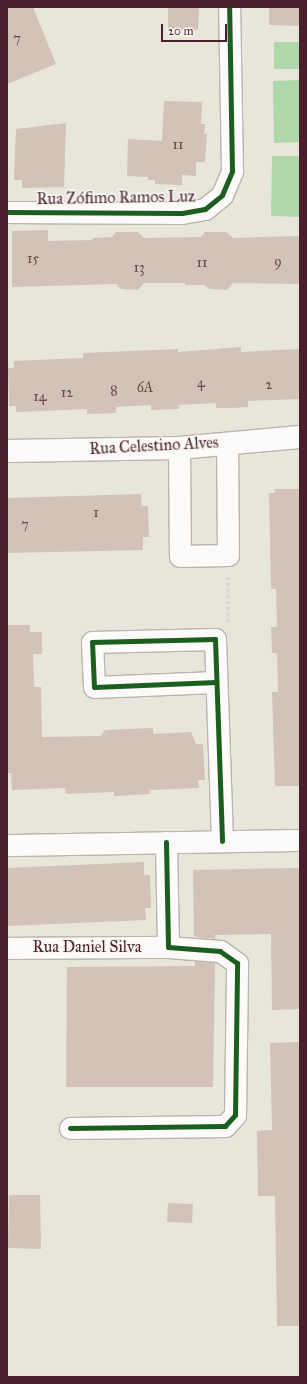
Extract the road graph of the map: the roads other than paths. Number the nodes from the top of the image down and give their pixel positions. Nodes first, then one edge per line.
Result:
1 (230, 7) edge
2 (7, 212) edge
3 (300, 437) edge
4 (227, 443) junction
5 (179, 448) junction
6 (7, 451) edge
7 (216, 682) junction
8 (300, 840) edge
9 (222, 841) junction
10 (166, 842) junction
11 (7, 845) edge
12 (168, 947) junction
13 (7, 948) edge
14 (70, 1128) dead end

1 - 2 street, Rua Zófimo Ramos Luz
3 - 4 street, Rua Celestino Alves
4 - 5 street, Rua Celestino Alves
4 - 5 street
5 - 6 street, Rua Celestino Alves
7 - 7 street
7 - 9 street
8 - 9 street
9 - 10 street
10 - 11 street
10 - 12 street
12 - 13 street, Rua Daniel Silva
12 - 14 street, Rua Daniel Silva

